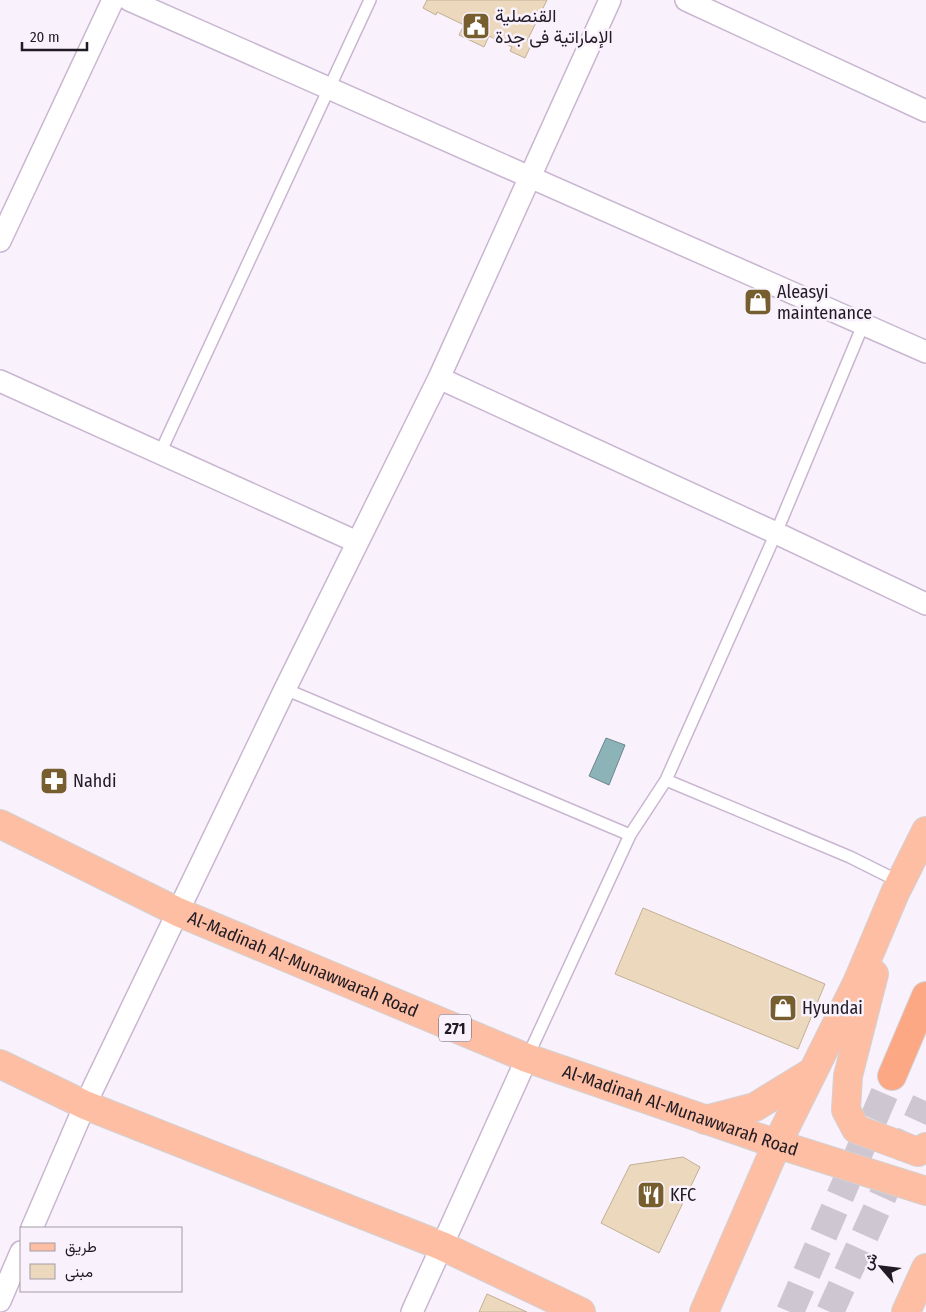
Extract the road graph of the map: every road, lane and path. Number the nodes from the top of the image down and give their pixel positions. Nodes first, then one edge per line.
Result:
1 (113, 0) edge
2 (129, 0) edge
3 (370, 0) edge
4 (610, 0) edge
5 (686, 0) edge
6 (328, 88) junction
7 (926, 111) edge
8 (529, 177) junction
9 (0, 241) edge
10 (863, 325) junction
11 (926, 352) edge
12 (439, 378) junction
13 (0, 381) edge
14 (160, 453) junction
15 (776, 533) junction
16 (357, 542) junction
17 (926, 604) edge
18 (285, 689) junction
19 (666, 780) junction
20 (0, 824) edge
21 (926, 831) edge
22 (630, 835) junction
23 (898, 888) junction
24 (178, 912) junction
25 (926, 996) edge
26 (527, 1058) junction
27 (0, 1064) edge
28 (812, 1072) junction
29 (892, 1076) tunnel mouth
30 (85, 1105) junction
31 (705, 1120) junction
32 (777, 1144) junction
33 (926, 1147) edge
34 (926, 1191) edge
35 (32, 1227) edge
36 (442, 1246) junction
37 (20, 1254) edge
38 (926, 1268) edge
39 (0, 1301) edge
40 (412, 1312) edge
41 (581, 1312) edge
42 (704, 1312) edge
43 (906, 1312) edge

1 - 9 street
2 - 6 street
3 - 6 lane
4 - 8 street
5 - 7 street
6 - 8 street
6 - 14 lane
8 - 10 street
8 - 12 street
10 - 11 street
10 - 15 lane
12 - 15 street
12 - 16 street
13 - 14 street
14 - 16 street
15 - 17 street
15 - 19 lane
16 - 18 street
18 - 22 lane
18 - 24 street
19 - 22 lane
19 - 23 lane
20 - 24 main road, Al-Madinah Al-Munawwarah Road / 271
21 - 23 main road
22 - 26 lane
23 - 28 main road
23 - 33 main road
24 - 26 main road, Al-Madinah Al-Munawwarah Road / 271
24 - 30 street
25 - 29 highway
26 - 31 main road, Al-Madinah Al-Munawwarah Road / 271
26 - 36 street
27 - 30 main road
28 - 31 main road
28 - 32 main road
30 - 35 street
30 - 36 main road
31 - 32 main road, Al-Madinah Al-Munawwarah Road / 271
32 - 34 main road, Al-Madinah Al-Munawwarah Road / 271
32 - 42 main road
36 - 40 street
36 - 41 main road
37 - 39 street
38 - 43 main road

